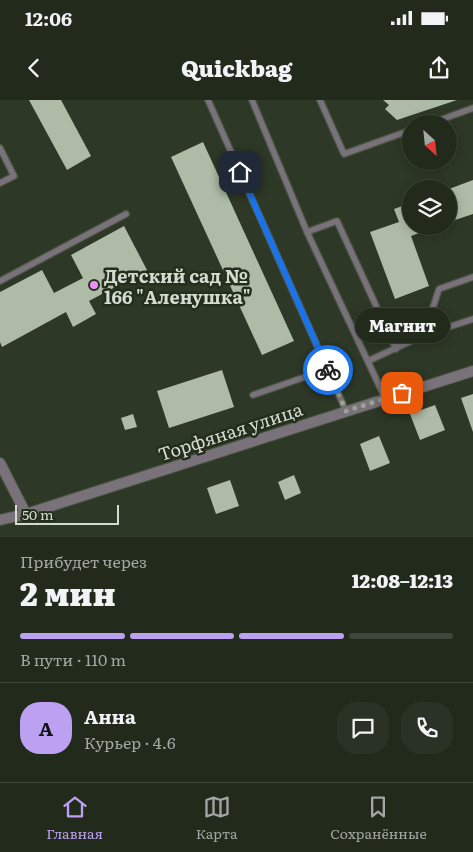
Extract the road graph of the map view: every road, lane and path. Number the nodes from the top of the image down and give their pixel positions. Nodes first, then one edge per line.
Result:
1 (208, 100) edge
2 (252, 100) edge
3 (320, 100) edge
4 (473, 108) edge
5 (454, 115) edge
6 (402, 133) edge
7 (0, 148) edge
8 (0, 183) edge
9 (126, 214) dead end
10 (307, 232) junction
11 (473, 276) edge
12 (0, 281) edge
13 (473, 319) edge
14 (424, 335) junction
15 (396, 349) junction
16 (368, 361) junction
17 (328, 369) junction
18 (473, 371) edge
19 (253, 395) dead end
20 (385, 398) junction
21 (346, 411) junction
22 (0, 463) edge
23 (26, 514) junction
24 (0, 520) edge

1 - 17 lane
2 - 10 lane
3 - 6 lane
4 - 5 lane
7 - 8 lane
9 - 12 lane
10 - 15 lane
10 - 16 lane
11 - 14 lane
13 - 14 lane
14 - 15 lane
15 - 16 lane
16 - 20 lane
17 - 19 lane
17 - 21 lane
18 - 20 street, Торфяная улица
20 - 21 street, Торфяная улица
21 - 23 street, Торфяная улица
22 - 23 street
23 - 24 street, Торфяная улица

